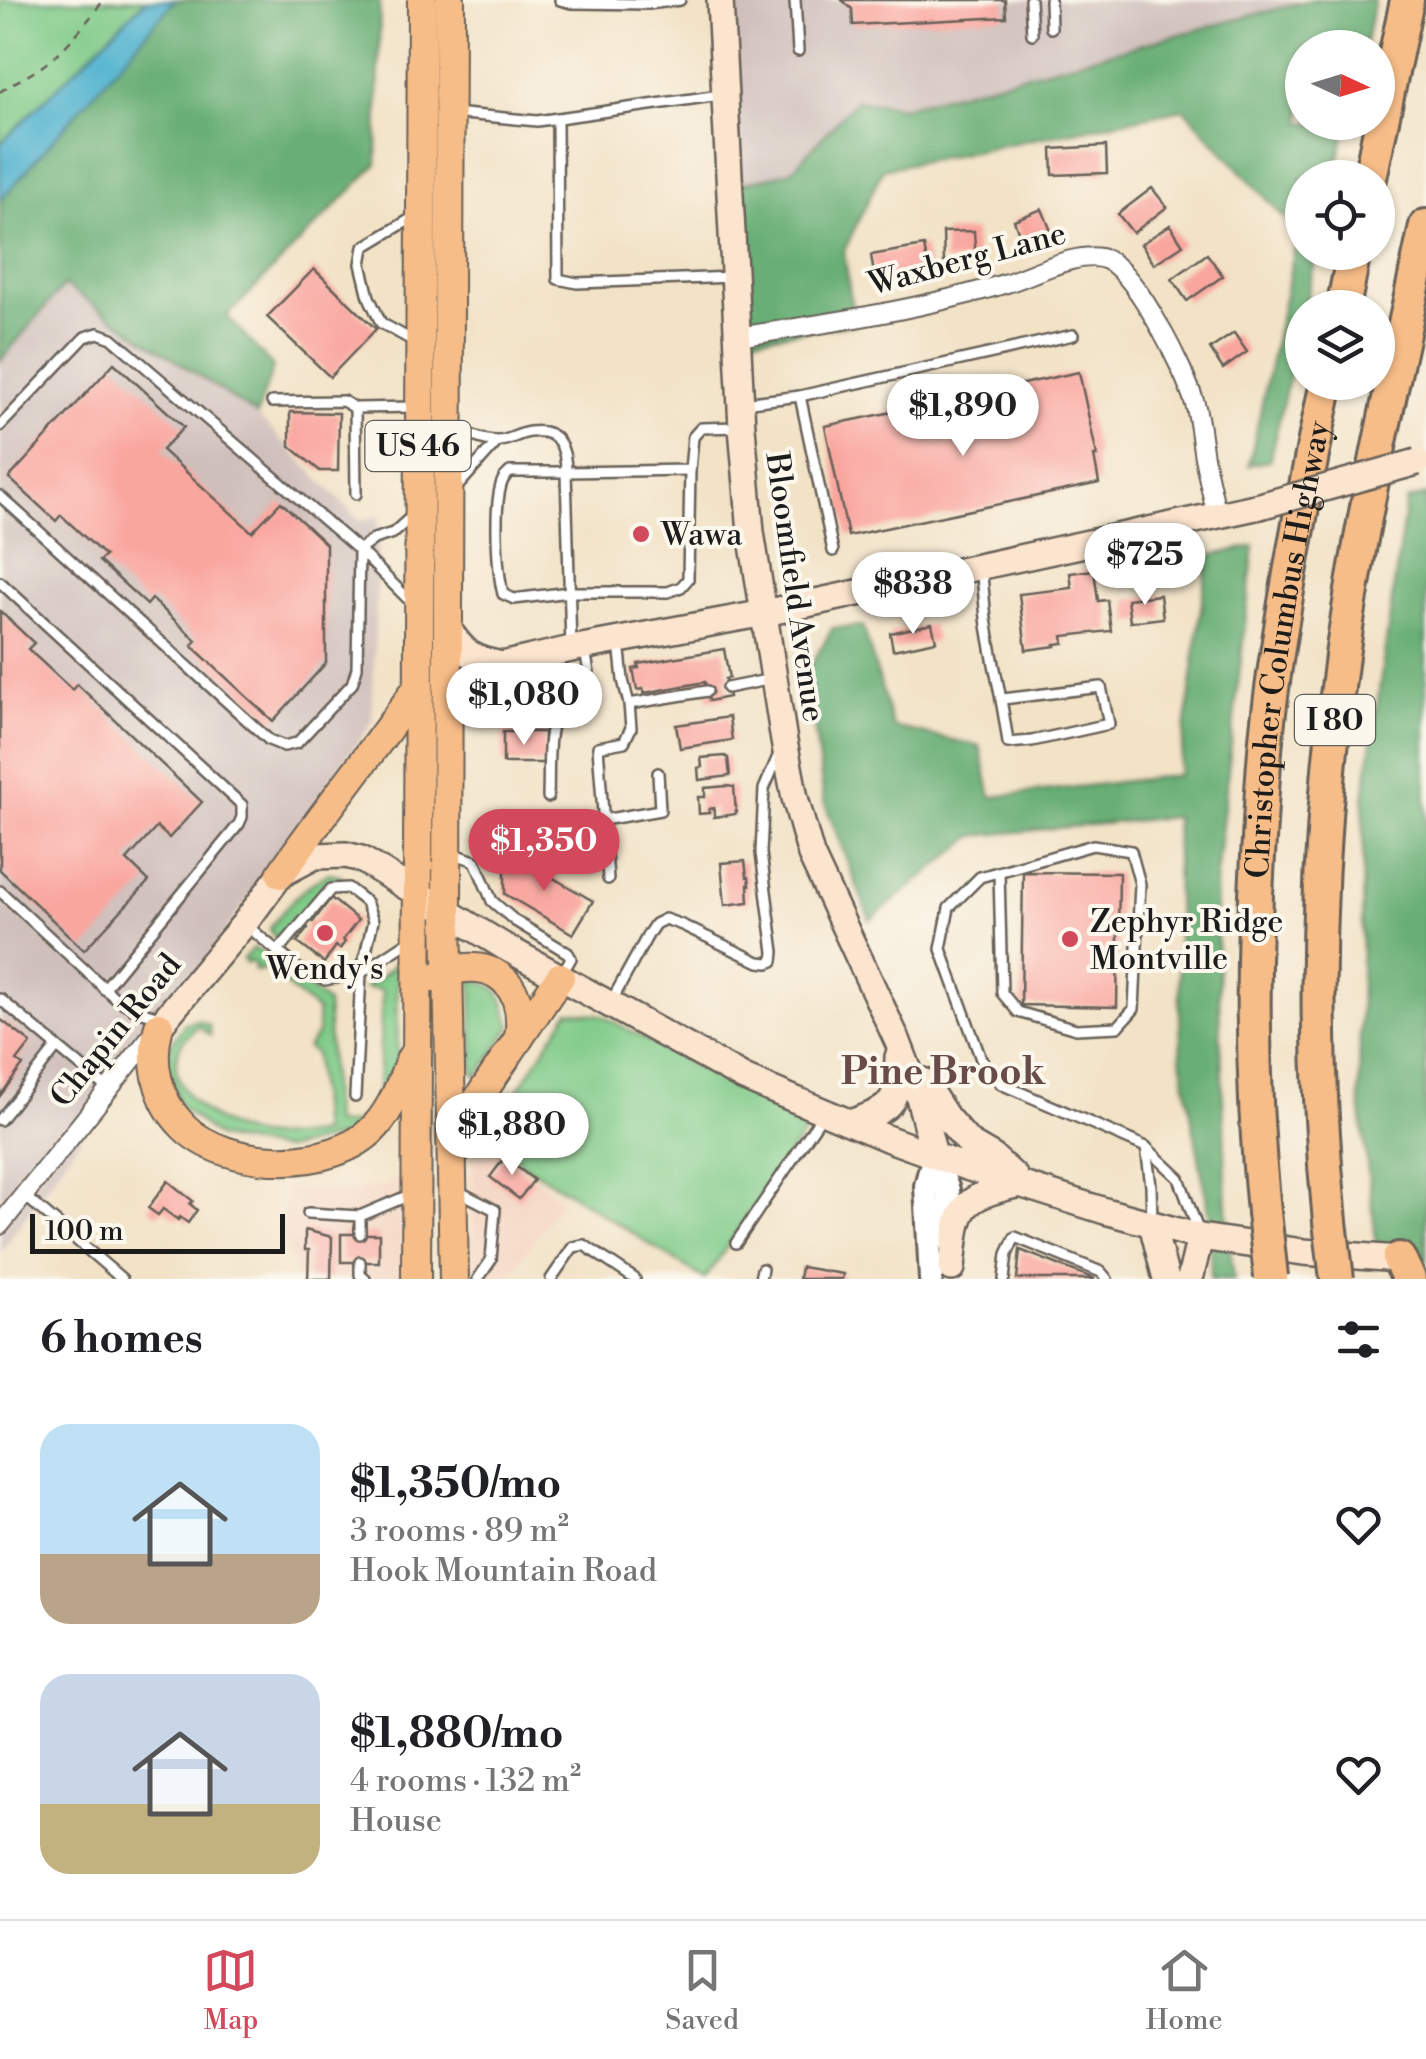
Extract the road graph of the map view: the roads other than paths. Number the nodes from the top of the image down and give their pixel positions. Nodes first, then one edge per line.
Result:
1 (422, 0) edge
2 (450, 0) edge
3 (560, 0) edge
4 (680, 0) edge
5 (720, 0) edge
6 (795, 0) edge
7 (1030, 0) edge
8 (1050, 0) edge
9 (1408, 0) edge
10 (1051, 28) dead end
11 (1032, 34) dead end
12 (798, 50) dead end
13 (725, 94) junction
14 (450, 112) junction
15 (558, 118) junction
16 (1374, 160) edge
17 (421, 213) junction
18 (1426, 226) edge
19 (734, 277) junction
20 (1074, 335) dead end
21 (737, 337) junction
22 (420, 344) junction
23 (800, 396) junction
24 (1324, 400) edge
25 (272, 402) dead end
26 (418, 407) junction
27 (355, 408) junction
28 (741, 415) junction
29 (449, 424) junction
30 (0, 426) edge
31 (498, 442) junction
32 (1421, 460) edge
33 (690, 470) junction
34 (566, 472) junction
35 (356, 494) dead end
36 (0, 496) edge
37 (449, 497) junction
38 (418, 512) junction
39 (1217, 517) junction
40 (360, 550) junction
41 (833, 551) dead end
42 (980, 567) junction
43 (0, 582) edge
44 (569, 592) junction
45 (419, 610) junction
46 (765, 613) junction
47 (449, 630) junction
48 (619, 640) junction
49 (578, 648) junction
50 (502, 665) junction
51 (775, 679) junction
52 (418, 684) junction
53 (727, 688) dead end
54 (707, 691) dead end
55 (1003, 699) junction
56 (449, 704) junction
57 (629, 704) junction
58 (784, 741) junction
59 (658, 772) dead end
60 (548, 797) dead end
61 (603, 820) junction
62 (448, 852) junction
63 (1000, 872) junction
64 (281, 874) junction
65 (608, 880) dead end
66 (0, 891) edge
67 (418, 892) junction
68 (447, 912) junction
69 (244, 924) junction
70 (418, 936) junction
71 (278, 951) junction
72 (450, 970) junction
73 (360, 973) junction
74 (560, 977) junction
75 (417, 988) junction
76 (104, 989) junction
77 (0, 999) edge
78 (610, 1004) junction
79 (162, 1022) junction
80 (519, 1038) junction
81 (416, 1042) junction
82 (898, 1042) junction
83 (57, 1046) junction
84 (108, 1089) junction
85 (355, 1097) dead end
86 (824, 1112) junction
87 (0, 1120) edge
88 (854, 1122) junction
89 (1146, 1147) junction
90 (934, 1155) junction
91 (1023, 1183) junction
92 (454, 1188) junction
93 (416, 1192) junction
94 (24, 1194) junction
95 (308, 1213) dead end
96 (360, 1216) junction
97 (1152, 1224) junction
98 (0, 1226) edge
99 (360, 1234) dead end
100 (1200, 1237) junction
101 (736, 1243) dead end
102 (360, 1262) dead end
103 (1412, 1266) edge
104 (628, 1277) edge
105 (948, 1277) edge
106 (1271, 1278) edge
107 (122, 1279) edge
108 (364, 1279) edge
109 (416, 1279) edge
110 (454, 1279) edge
111 (478, 1279) edge
112 (551, 1279) edge
113 (1004, 1279) edge
114 (1108, 1279) edge
115 (1166, 1279) edge
116 (1190, 1279) edge
117 (1338, 1279) edge

1 - 17 highway, US 46
2 - 14 highway, US 46
3 - 4 lane
5 - 13 main road, Bloomfield Avenue
6 - 12 lane
7 - 11 lane
8 - 10 lane
9 - 16 highway
13 - 15 lane
13 - 19 main road, Bloomfield Avenue
14 - 15 lane
14 - 29 highway, US 46
15 - 19 lane
17 - 22 highway, US 46
17 - 22 lane
18 - 117 highway, Christopher Columbus Highway / I 80, bridge
19 - 21 main road, Bloomfield Avenue
20 - 23 lane
21 - 28 main road, Bloomfield Avenue
21 - 39 street, Waxberg Lane
22 - 26 highway, US 46
23 - 28 lane
23 - 41 lane
24 - 106 highway, Christopher Columbus Highway / I 80, bridge
25 - 27 lane
26 - 27 lane
26 - 38 highway, US 46
27 - 35 lane
28 - 33 lane
28 - 46 main road, Bloomfield Avenue
29 - 31 lane
29 - 37 highway, US 46
30 - 40 lane
31 - 34 lane
31 - 37 lane
32 - 39 main road, bridge
33 - 34 lane
33 - 44 lane
34 - 44 lane
34 - 44 lane
36 - 40 lane
37 - 47 highway, US 46
38 - 40 lane
38 - 45 highway, US 46
39 - 42 main road
40 - 45 lane
42 - 46 main road
42 - 55 lane
43 - 76 lane
44 - 49 lane
45 - 52 highway, US 46
46 - 48 main road
46 - 51 main road, Bloomfield Avenue
47 - 50 main road
47 - 56 highway, US 46
48 - 49 main road
48 - 57 lane
49 - 50 main road
49 - 60 lane
50 - 56 main road
51 - 53 lane
51 - 58 main road, Bloomfield Avenue
52 - 64 highway
52 - 67 highway, US 46
54 - 57 lane
55 - 55 lane
56 - 62 highway, US 46
57 - 61 lane
58 - 78 lane
58 - 82 main road, Bloomfield Avenue
59 - 61 lane
61 - 65 lane
62 - 68 highway, US 46
62 - 74 lane
63 - 63 lane
63 - 89 lane
64 - 67 main road
64 - 69 main road, Chapin Road
66 - 76 lane
67 - 68 main road
67 - 70 highway, US 46
68 - 72 highway, US 46
68 - 74 main road
69 - 71 lane
69 - 79 main road, Chapin Road
70 - 73 lane
70 - 75 highway, US 46
71 - 73 lane
71 - 73 lane
72 - 75 highway
72 - 80 highway
72 - 92 highway, US 46
73 - 85 lane
74 - 78 main road
74 - 80 highway
75 - 81 highway, US 46
76 - 79 lane
77 - 83 lane
78 - 86 main road
79 - 81 highway
79 - 84 street, Chapin Road
80 - 92 highway
81 - 93 highway, US 46
82 - 88 main road
82 - 90 main road, Bloomfield Avenue
82 - 91 main road
83 - 84 lane
83 - 87 lane
84 - 94 street, Chapin Road
86 - 88 main road
86 - 101 lane
88 - 90 main road
89 - 97 lane
89 - 100 lane
90 - 91 main road
90 - 105 street, Bloomfield Avenue
91 - 97 main road
91 - 105 main road
92 - 110 highway, US 46
92 - 111 lane
93 - 96 lane
93 - 109 highway, US 46
94 - 98 street, Chapin Road
94 - 107 lane
95 - 96 lane
96 - 99 lane
97 - 100 main road
97 - 115 main road
100 - 103 main road
100 - 116 main road
102 - 108 lane
104 - 112 lane
113 - 114 lane

